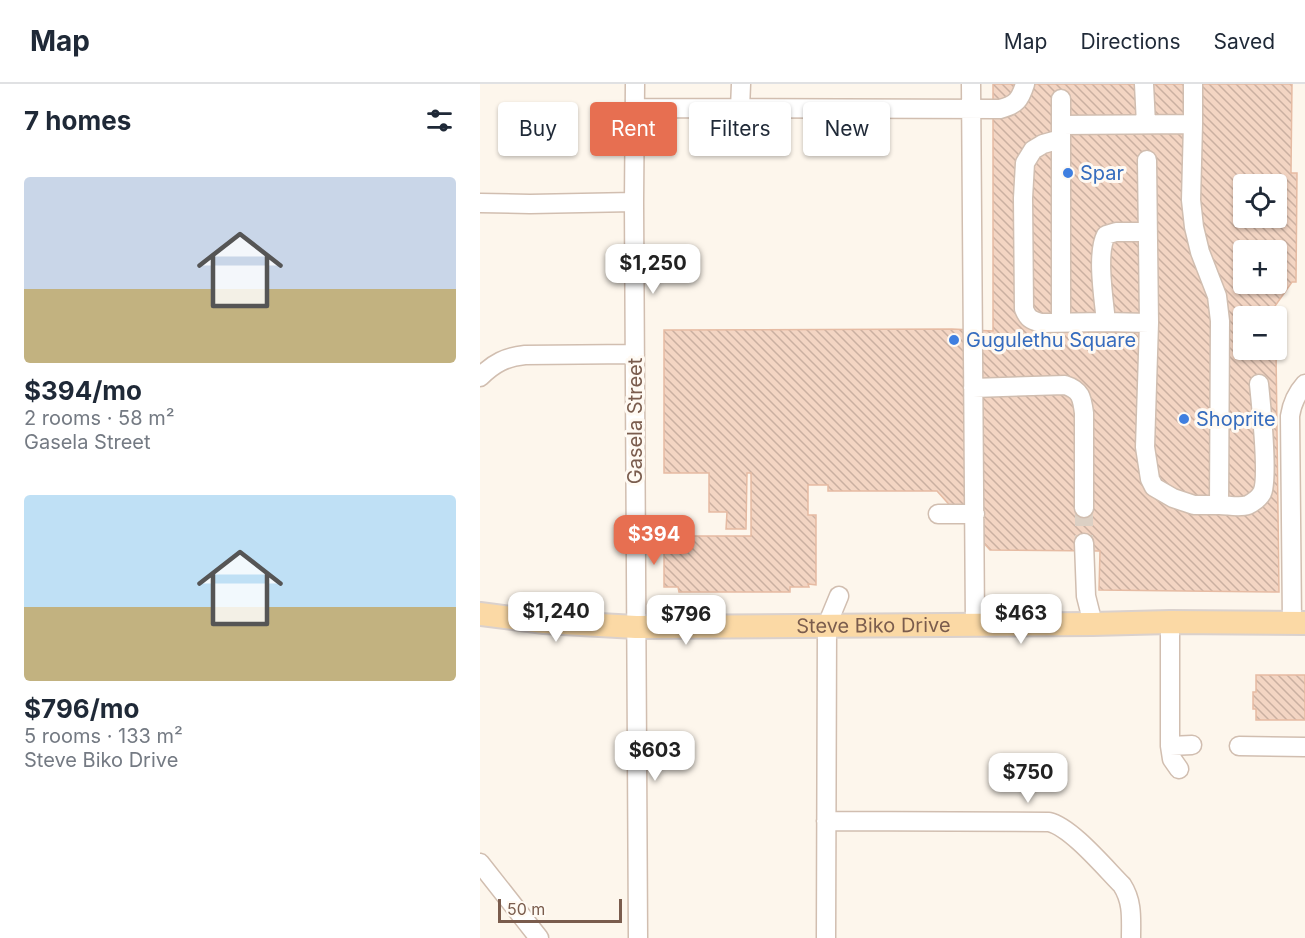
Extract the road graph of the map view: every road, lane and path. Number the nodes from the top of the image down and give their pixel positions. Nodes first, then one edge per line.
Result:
1 (635, 84) edge
2 (741, 84) edge
3 (971, 84) edge
4 (1025, 84) edge
5 (1144, 84) edge
6 (1193, 84) edge
7 (1061, 99) dead end
8 (635, 102) edge
9 (740, 102) edge
10 (791, 109) edge
11 (971, 109) junction
12 (1146, 124) junction
13 (1194, 124) junction
14 (1061, 132) junction
15 (634, 156) edge
16 (1147, 160) dead end
17 (634, 202) junction
18 (480, 203) edge
19 (1148, 232) junction
20 (1061, 322) junction
21 (1106, 322) junction
22 (1149, 324) junction
23 (635, 354) junction
24 (480, 377) edge
25 (1259, 384) dead end
26 (1305, 384) edge
27 (973, 388) junction
28 (1219, 505) junction
29 (1084, 508) tunnel mouth
30 (938, 514) dead end
31 (975, 514) junction
32 (1084, 543) tunnel mouth
33 (840, 596) dead end
34 (480, 614) edge
35 (1170, 622) junction
36 (1298, 623) edge
37 (1093, 624) junction
38 (827, 625) junction
39 (975, 625) junction
40 (636, 627) junction
41 (1192, 745) dead end
42 (1170, 746) junction
43 (1239, 746) dead end
44 (1305, 747) edge
45 (1179, 770) dead end
46 (826, 821) junction
47 (480, 863) edge
48 (539, 938) edge
49 (638, 938) edge
50 (825, 938) edge
51 (1131, 938) edge

1 - 8 street, Gasela Street
2 - 9 street
3 - 11 street
4 - 11 street
5 - 12 street
6 - 13 street
7 - 14 street
10 - 11 street
11 - 27 street
12 - 13 street
12 - 14 street
13 - 28 street
14 - 20 street
14 - 20 street
15 - 17 street, Gasela Street
16 - 19 street
17 - 18 street
17 - 23 street, Gasela Street
19 - 21 street
19 - 22 street
20 - 21 street
21 - 22 street
22 - 28 street
23 - 24 street
23 - 40 street, Gasela Street
25 - 28 street
26 - 36 street
27 - 29 street
27 - 31 street
30 - 31 street
31 - 39 street
32 - 37 street
33 - 38 street
34 - 40 main road, Steve Biko Drive
35 - 36 main road, Steve Biko Drive
35 - 37 main road, Steve Biko Drive
35 - 42 street
37 - 39 main road, Steve Biko Drive
38 - 39 main road, Steve Biko Drive
38 - 40 main road, Steve Biko Drive
38 - 46 street
40 - 49 street, Gasela Street
41 - 42 street
42 - 45 street
43 - 44 street
46 - 50 street
46 - 51 street
47 - 48 street

